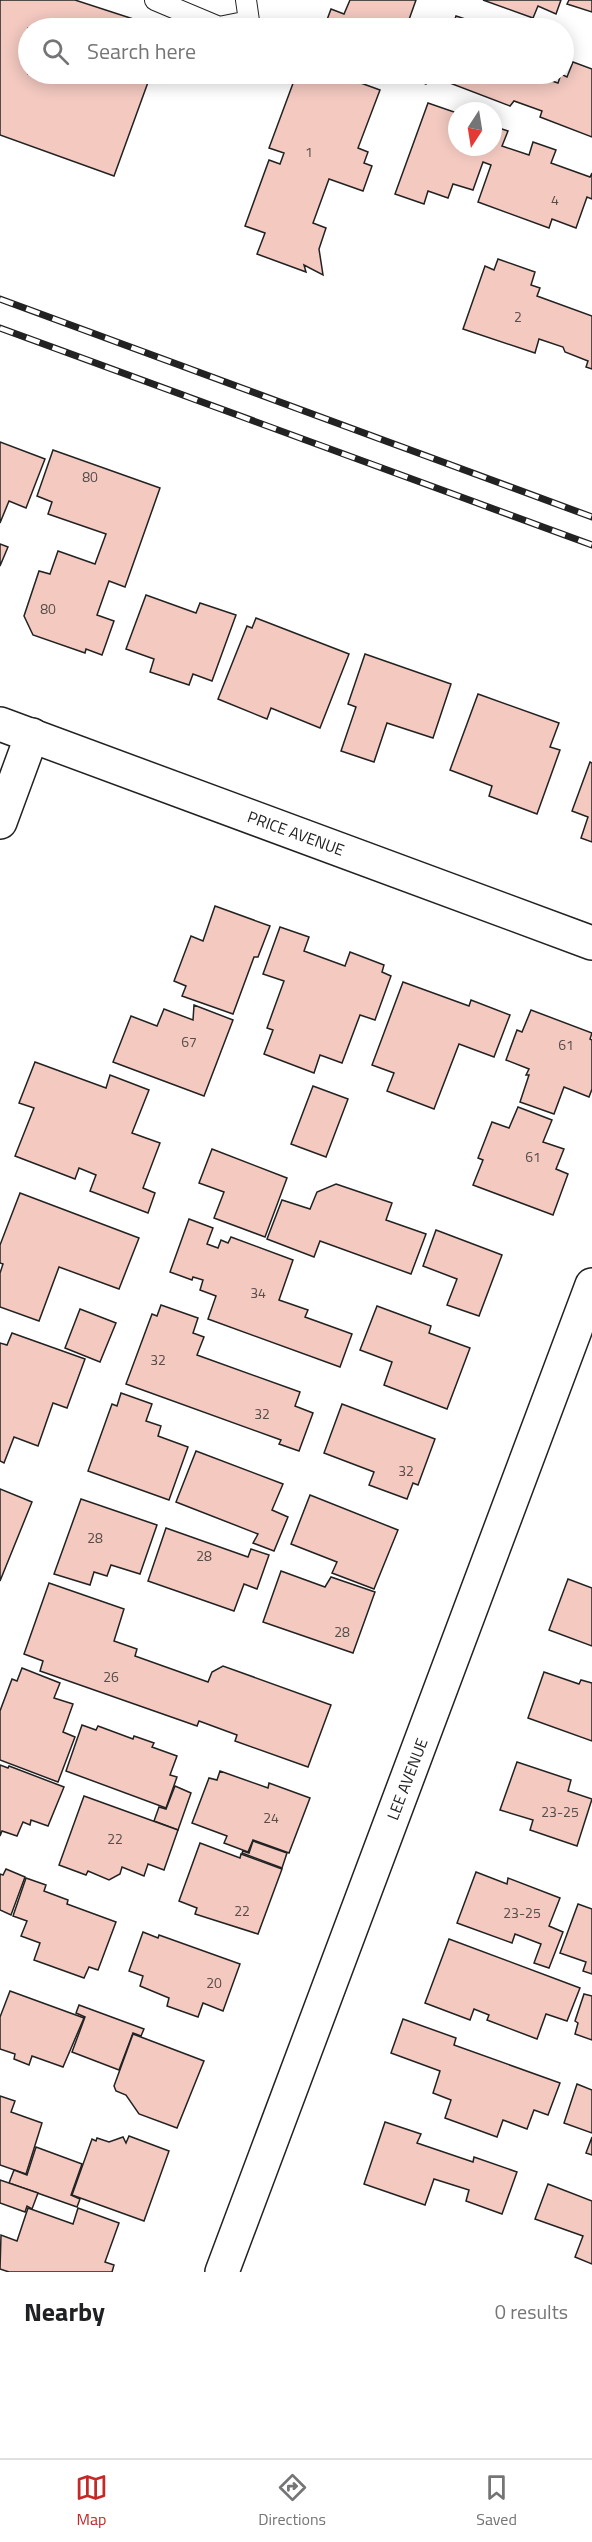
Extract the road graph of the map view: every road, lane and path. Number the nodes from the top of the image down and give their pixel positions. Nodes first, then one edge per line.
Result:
1 (155, 0) edge
2 (246, 0) edge
3 (198, 18) edge
4 (249, 18) edge
5 (0, 724) edge
6 (32, 735) junction
7 (0, 822) edge
8 (592, 943) edge
9 (592, 1285) edge
10 (222, 2272) edge

1 - 3 lane
2 - 4 lane
5 - 6 street, PRICE AVENUE
6 - 7 street
6 - 8 street, PRICE AVENUE
9 - 10 street, LEE AVENUE

